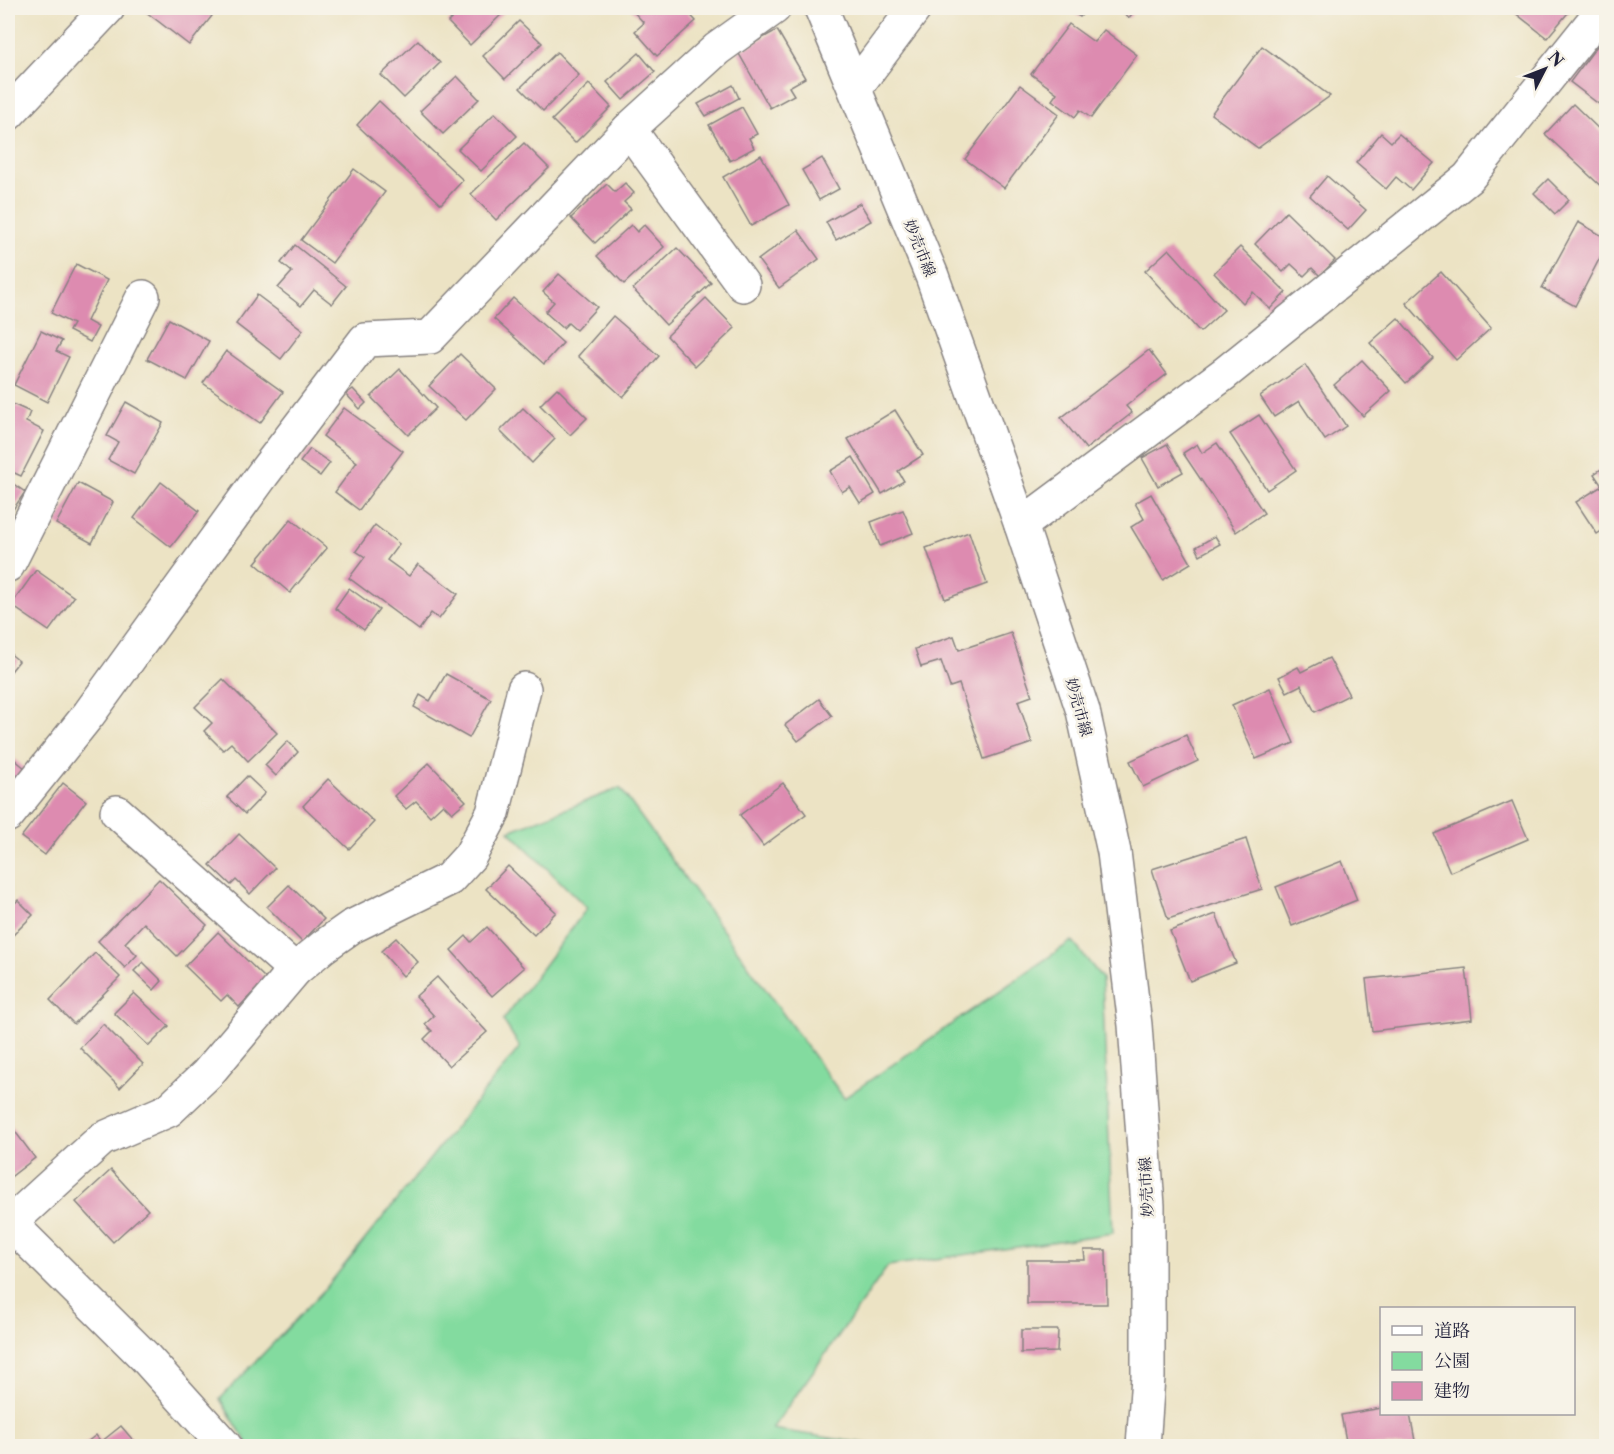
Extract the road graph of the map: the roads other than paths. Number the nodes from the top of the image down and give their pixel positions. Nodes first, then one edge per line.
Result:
1 (108, 8) edge
2 (774, 8) edge
3 (821, 8) edge
4 (915, 8) edge
5 (1604, 8) edge
6 (855, 88) junction
7 (8, 114) edge
8 (629, 129) junction
9 (742, 285) dead end
10 (143, 297) dead end
11 (1022, 525) junction
12 (8, 565) edge
13 (524, 689) dead end
14 (117, 812) dead end
15 (8, 815) edge
16 (295, 970) junction
17 (9, 1222) edge
18 (225, 1446) edge
19 (1143, 1446) edge

1 - 7 street
2 - 8 street
3 - 6 street, 妙売市線
4 - 6 street
5 - 11 street
6 - 11 street, 妙売市線
8 - 9 street
8 - 15 street
10 - 12 street
11 - 19 street, 妙売市線
13 - 16 street
14 - 16 street
16 - 17 street
17 - 18 street

